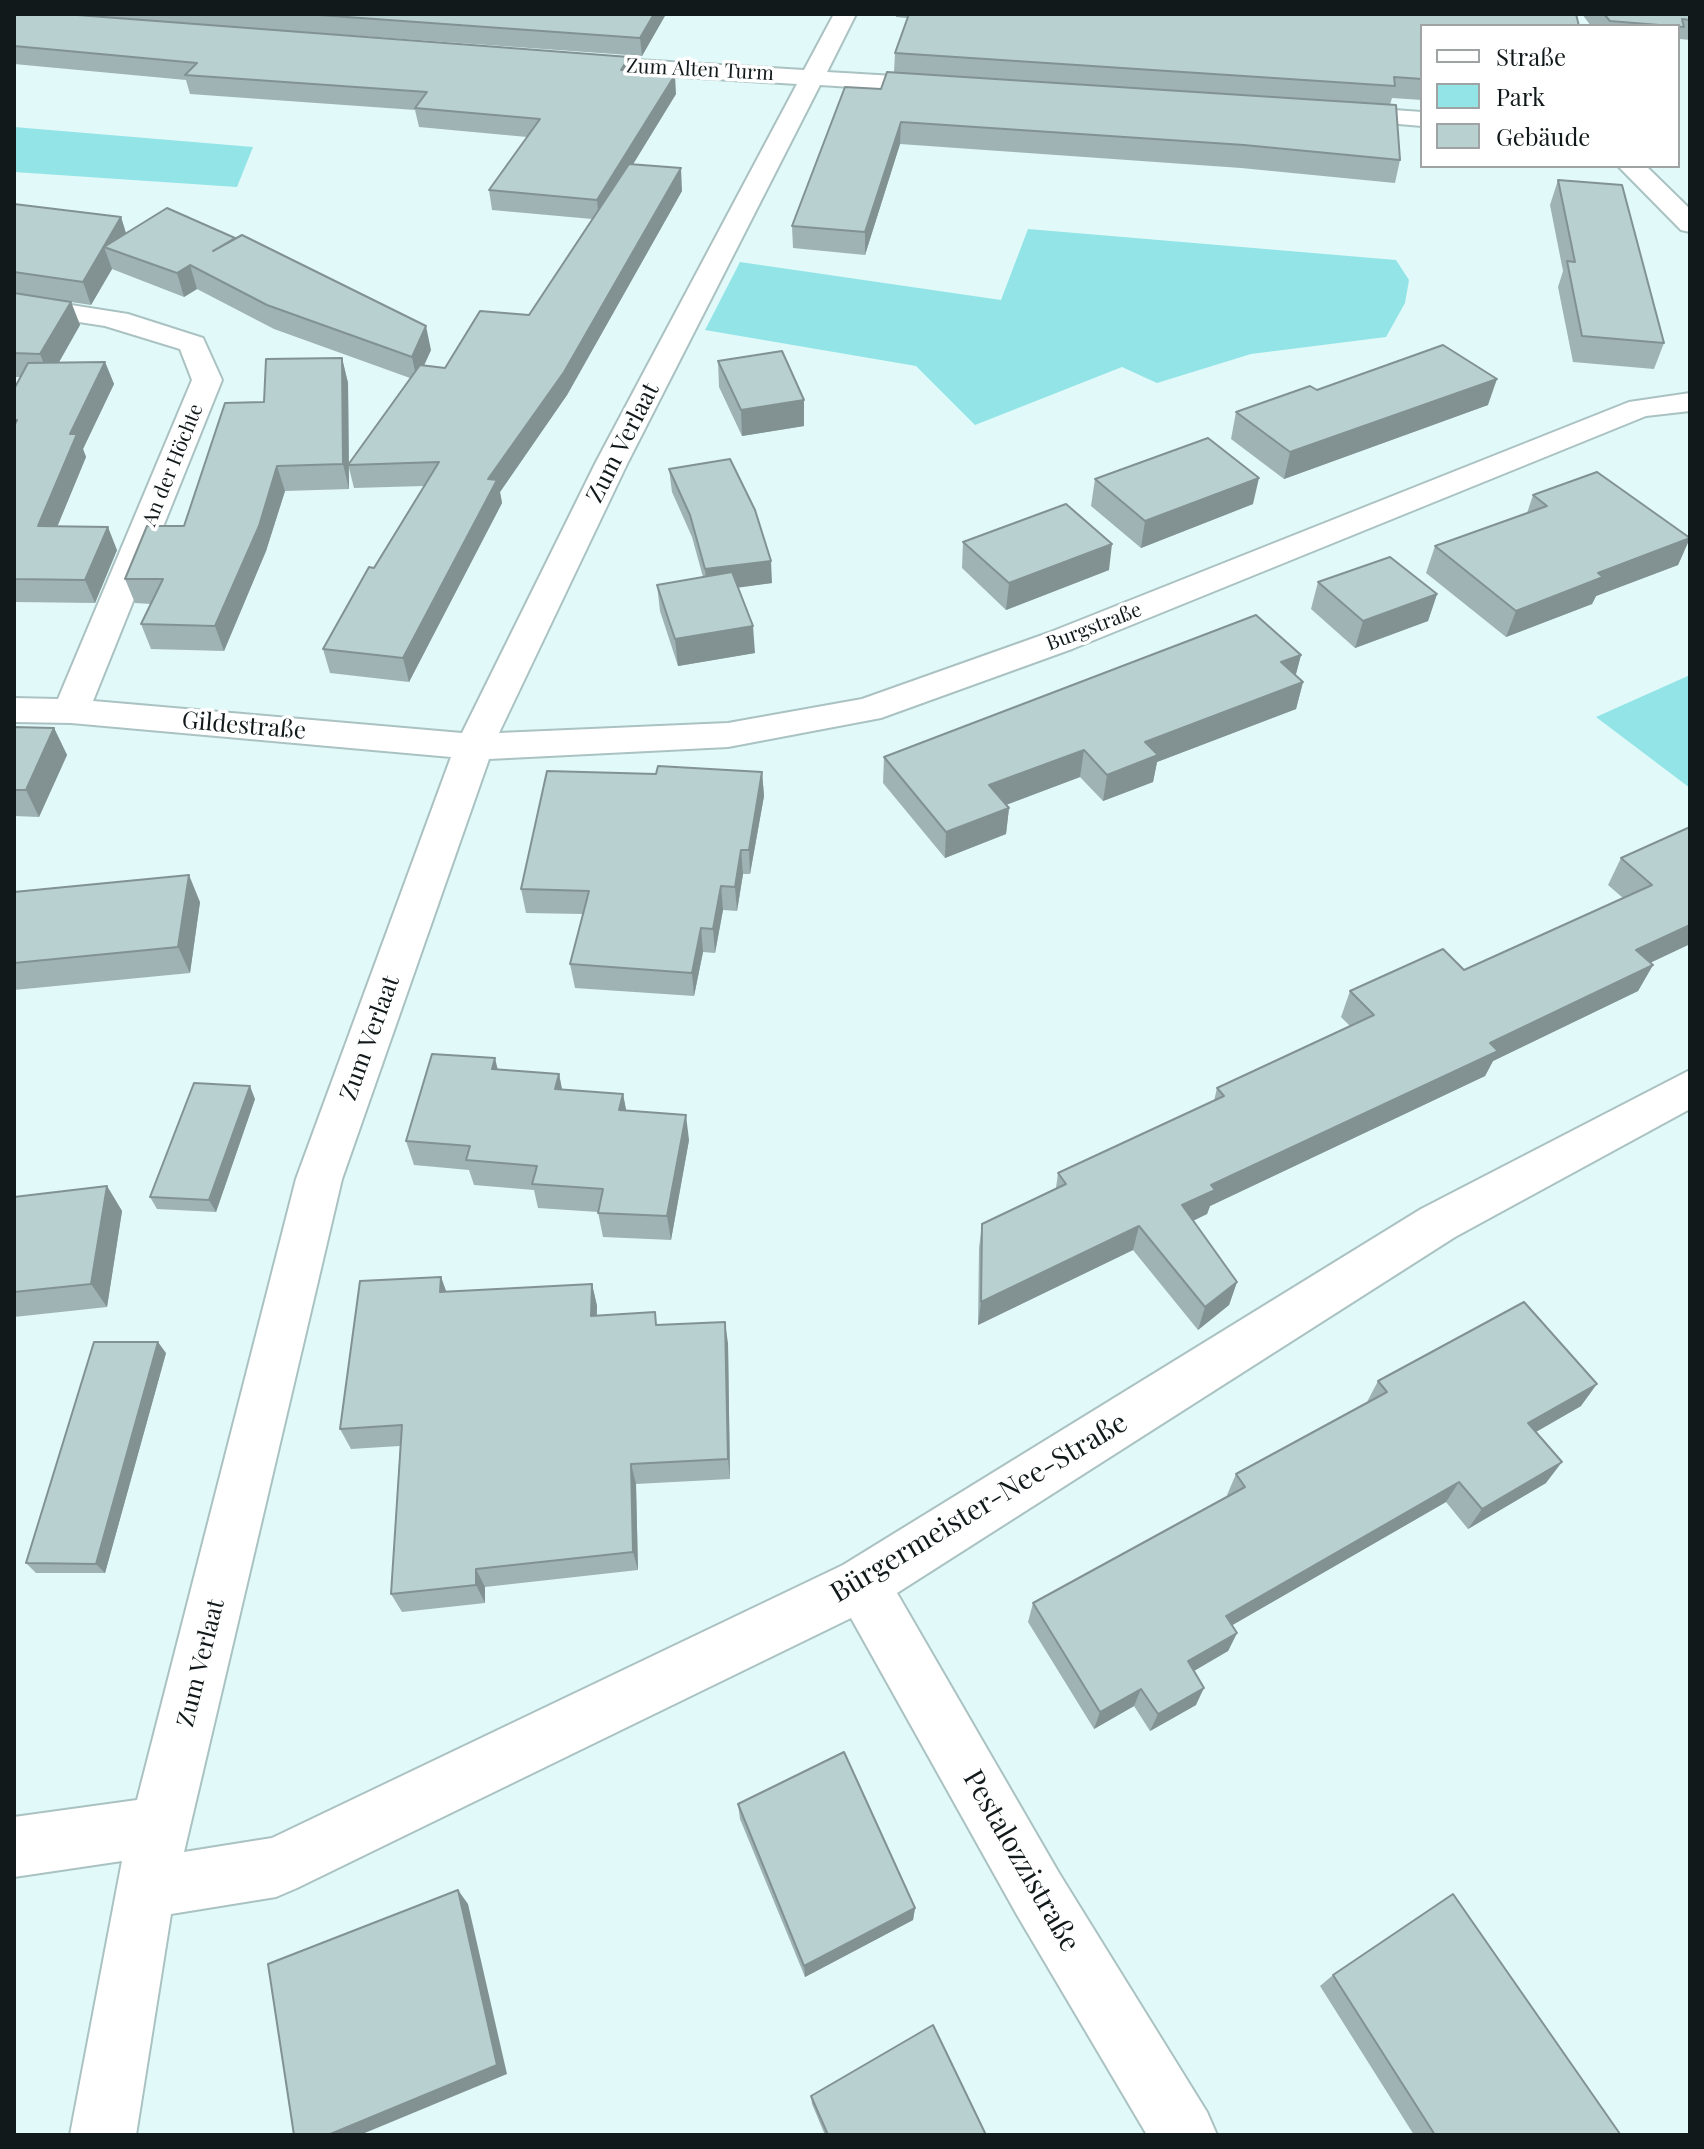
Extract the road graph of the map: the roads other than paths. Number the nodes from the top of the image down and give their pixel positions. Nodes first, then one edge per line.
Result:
1 (845, 14) edge
2 (548, 61) edge
3 (812, 76) junction
4 (969, 87) edge
5 (1313, 111) edge
6 (1420, 119) edge
7 (1633, 168) edge
8 (1690, 224) edge
9 (14, 304) edge
10 (1690, 402) edge
11 (14, 710) edge
12 (71, 711) junction
13 (474, 747) junction
14 (1690, 1088) edge
15 (862, 1584) junction
16 (161, 1826) junction
17 (14, 1847) edge
18 (145, 1888) junction
19 (103, 2135) edge
20 (1184, 2135) edge

1 - 3 street, Zum Verlaat
2 - 3 street, Zum Alten Turm
3 - 4 street, Zum Alten Turm
3 - 13 street, Zum Verlaat
5 - 6 street
7 - 8 street
9 - 12 street, An der Höchte
10 - 13 street, Burgstraße
11 - 12 street, Gildestraße
12 - 13 street, Gildestraße
13 - 16 street, Zum Verlaat
14 - 15 street, Bürgermeister-Nee-Straße
15 - 18 street, Bürgermeister-Nee-Straße
15 - 20 street, Pestalozzistraße
16 - 17 street
16 - 18 street, Zum Verlaat
18 - 19 street, Zum Verlaat

